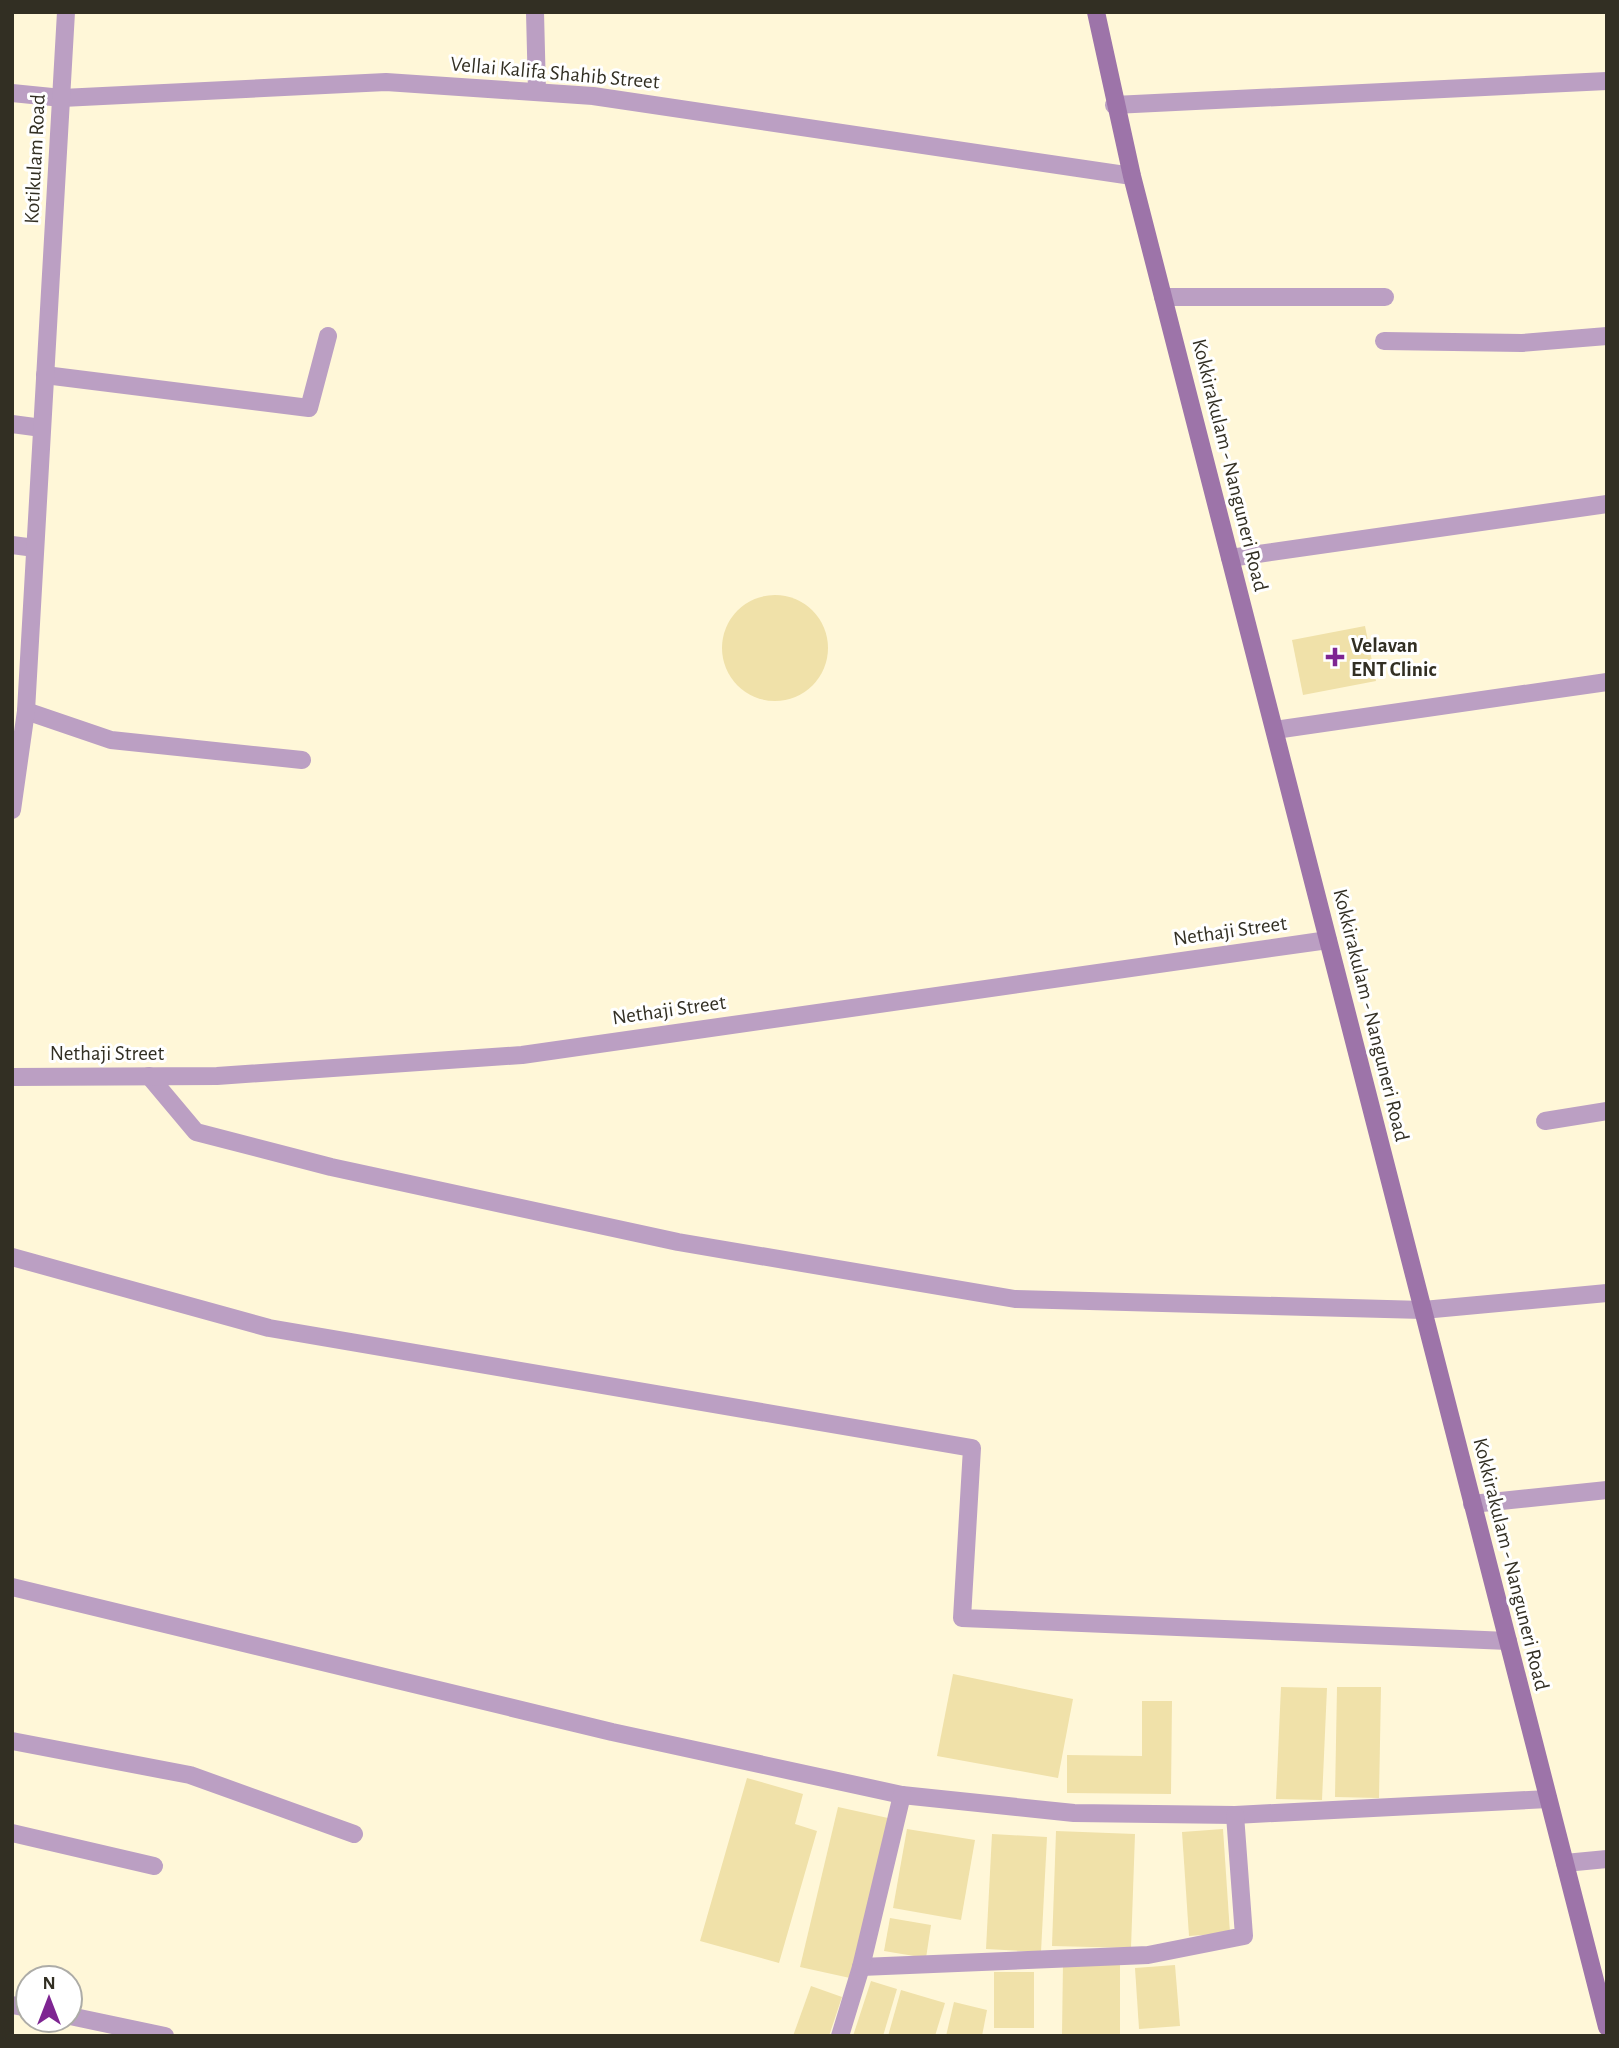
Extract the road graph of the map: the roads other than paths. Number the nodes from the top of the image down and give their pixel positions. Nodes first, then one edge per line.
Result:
1 (66, 12) edge
2 (535, 12) edge
3 (1096, 12) edge
4 (1607, 81) edge
5 (537, 92) junction
6 (12, 93) edge
7 (62, 98) junction
8 (1114, 105) junction
9 (1132, 176) junction
10 (1163, 297) junction
11 (1385, 297) dead end
12 (328, 336) dead end
13 (1607, 336) edge
14 (1384, 341) dead end
15 (45, 375) junction
16 (12, 424) edge
17 (42, 428) junction
18 (1607, 505) edge
19 (12, 545) edge
20 (35, 548) junction
21 (1230, 558) junction
22 (1607, 682) edge
23 (26, 711) junction
24 (1275, 730) junction
25 (17, 741) edge
26 (302, 760) dead end
27 (12, 810) edge
28 (1328, 940) junction
29 (149, 1076) junction
30 (12, 1077) edge
31 (1607, 1111) edge
32 (1545, 1121) dead end
33 (12, 1257) edge
34 (1607, 1293) edge
35 (1423, 1310) junction
36 (1607, 1490) edge
37 (1472, 1504) junction
38 (12, 1587) edge
39 (1508, 1641) junction
40 (12, 1741) edge
41 (902, 1796) junction
42 (1548, 1799) junction
43 (1236, 1815) junction
44 (12, 1833) edge
45 (355, 1834) dead end
46 (1607, 1859) edge
47 (1565, 1863) junction
48 (154, 1866) dead end
49 (861, 1967) junction
50 (84, 2020) edge
51 (1607, 2027) edge
52 (165, 2036) edge
53 (840, 2036) edge

1 - 7 street, Kotikulam Road
2 - 5 street
3 - 8 main road, Kokkirakulam - Nanguneri Road
4 - 8 street
5 - 7 street, Vellai Kalifa Shahib Street
5 - 9 street, Vellai Kalifa Shahib Street
6 - 7 street, Vellai Kalifa Shahib Street
7 - 15 street, Kotikulam Road
8 - 9 main road, Kokkirakulam - Nanguneri Road
9 - 10 main road, Kokkirakulam - Nanguneri Road
10 - 11 street
10 - 21 main road, Kokkirakulam - Nanguneri Road
12 - 15 street
13 - 14 street
15 - 17 street, Kotikulam Road
16 - 17 street
17 - 20 street, Kotikulam Road
18 - 21 street
19 - 20 street
20 - 23 street, Kotikulam Road
21 - 24 main road, Kokkirakulam - Nanguneri Road
22 - 24 street
23 - 25 street, Kotikulam Road
23 - 26 street
24 - 28 main road, Kokkirakulam - Nanguneri Road
25 - 27 street, Kotikulam Road
28 - 29 street, Nethaji Street
28 - 35 main road, Kokkirakulam - Nanguneri Road
29 - 30 street, Nethaji Street
29 - 35 street
31 - 32 street
33 - 39 street
34 - 35 street
35 - 37 main road, Kokkirakulam - Nanguneri Road
36 - 37 street
37 - 39 main road, Kokkirakulam - Nanguneri Road
38 - 41 street
39 - 42 main road, Kokkirakulam - Nanguneri Road
40 - 45 street
41 - 43 street
41 - 49 street
42 - 43 street
42 - 47 main road, Kokkirakulam - Nanguneri Road
43 - 49 street
44 - 48 street
46 - 47 street
47 - 51 main road, Kokkirakulam - Nanguneri Road
49 - 53 street
50 - 52 street

